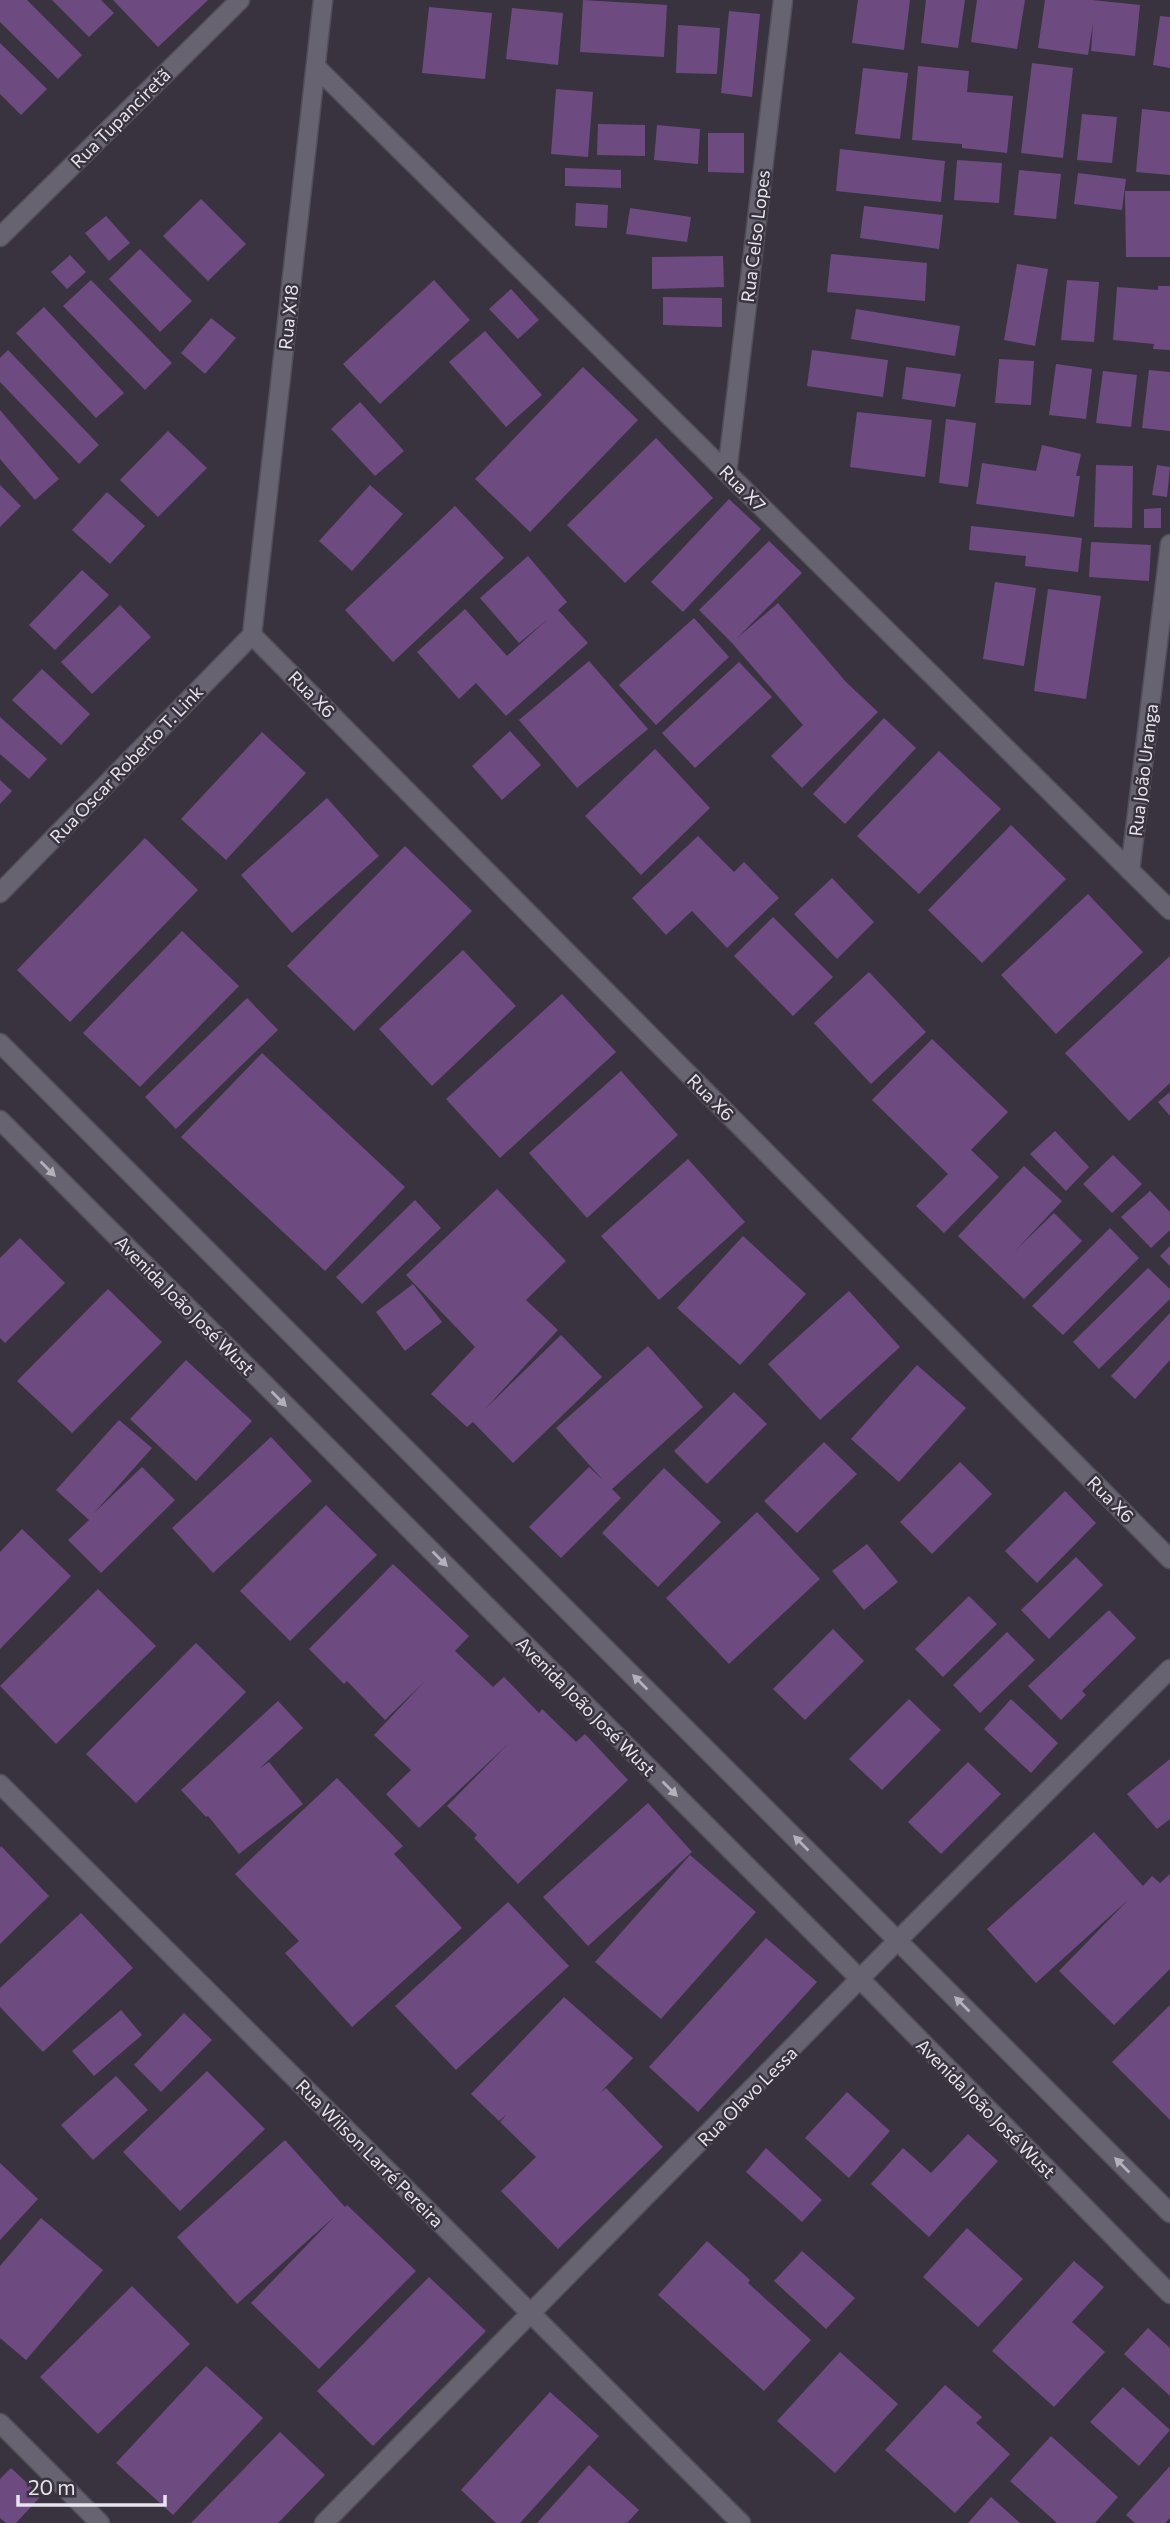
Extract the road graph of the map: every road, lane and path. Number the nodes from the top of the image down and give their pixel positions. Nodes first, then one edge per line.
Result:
1 (240, 0) edge
2 (323, 0) edge
3 (783, 0) edge
4 (316, 67) junction
5 (0, 237) edge
6 (727, 473) junction
7 (1170, 544) edge
8 (252, 635) junction
9 (1130, 871) junction
10 (0, 893) edge
11 (1170, 910) edge
12 (0, 1043) edge
13 (0, 1120) edge
14 (1170, 1559) edge
15 (1170, 1669) edge
16 (0, 1784) edge
17 (898, 1940) junction
18 (861, 1980) junction
19 (1170, 2213) edge
20 (1170, 2294) edge
21 (531, 2314) junction
22 (0, 2423) edge
23 (100, 2523) edge
24 (324, 2523) edge
25 (741, 2523) edge

1 - 5 street, Rua Tupanciretã
2 - 4 street, Rua X18
3 - 6 street, Rua Celso Lopes
4 - 6 street, Rua X7
4 - 8 street, Rua X18
6 - 9 street, Rua X7
7 - 9 street, Rua João Uranga
8 - 10 street, Rua Oscar Roberto T. Link
8 - 14 street, Rua X6
9 - 11 street, Rua X7
17 -> 12 street
13 -> 18 street, Avenida João José Wust
15 - 17 street, Rua Olavo Lessa
16 - 21 street, Rua Wilson Larré Pereira
17 - 18 street, Rua Olavo Lessa
19 -> 17 street
18 - 20 street, Avenida João José Wust
18 - 21 street, Rua Olavo Lessa
21 - 24 street, Rua Olavo Lessa
21 - 25 street, Rua Wilson Larré Pereira
22 - 23 street

